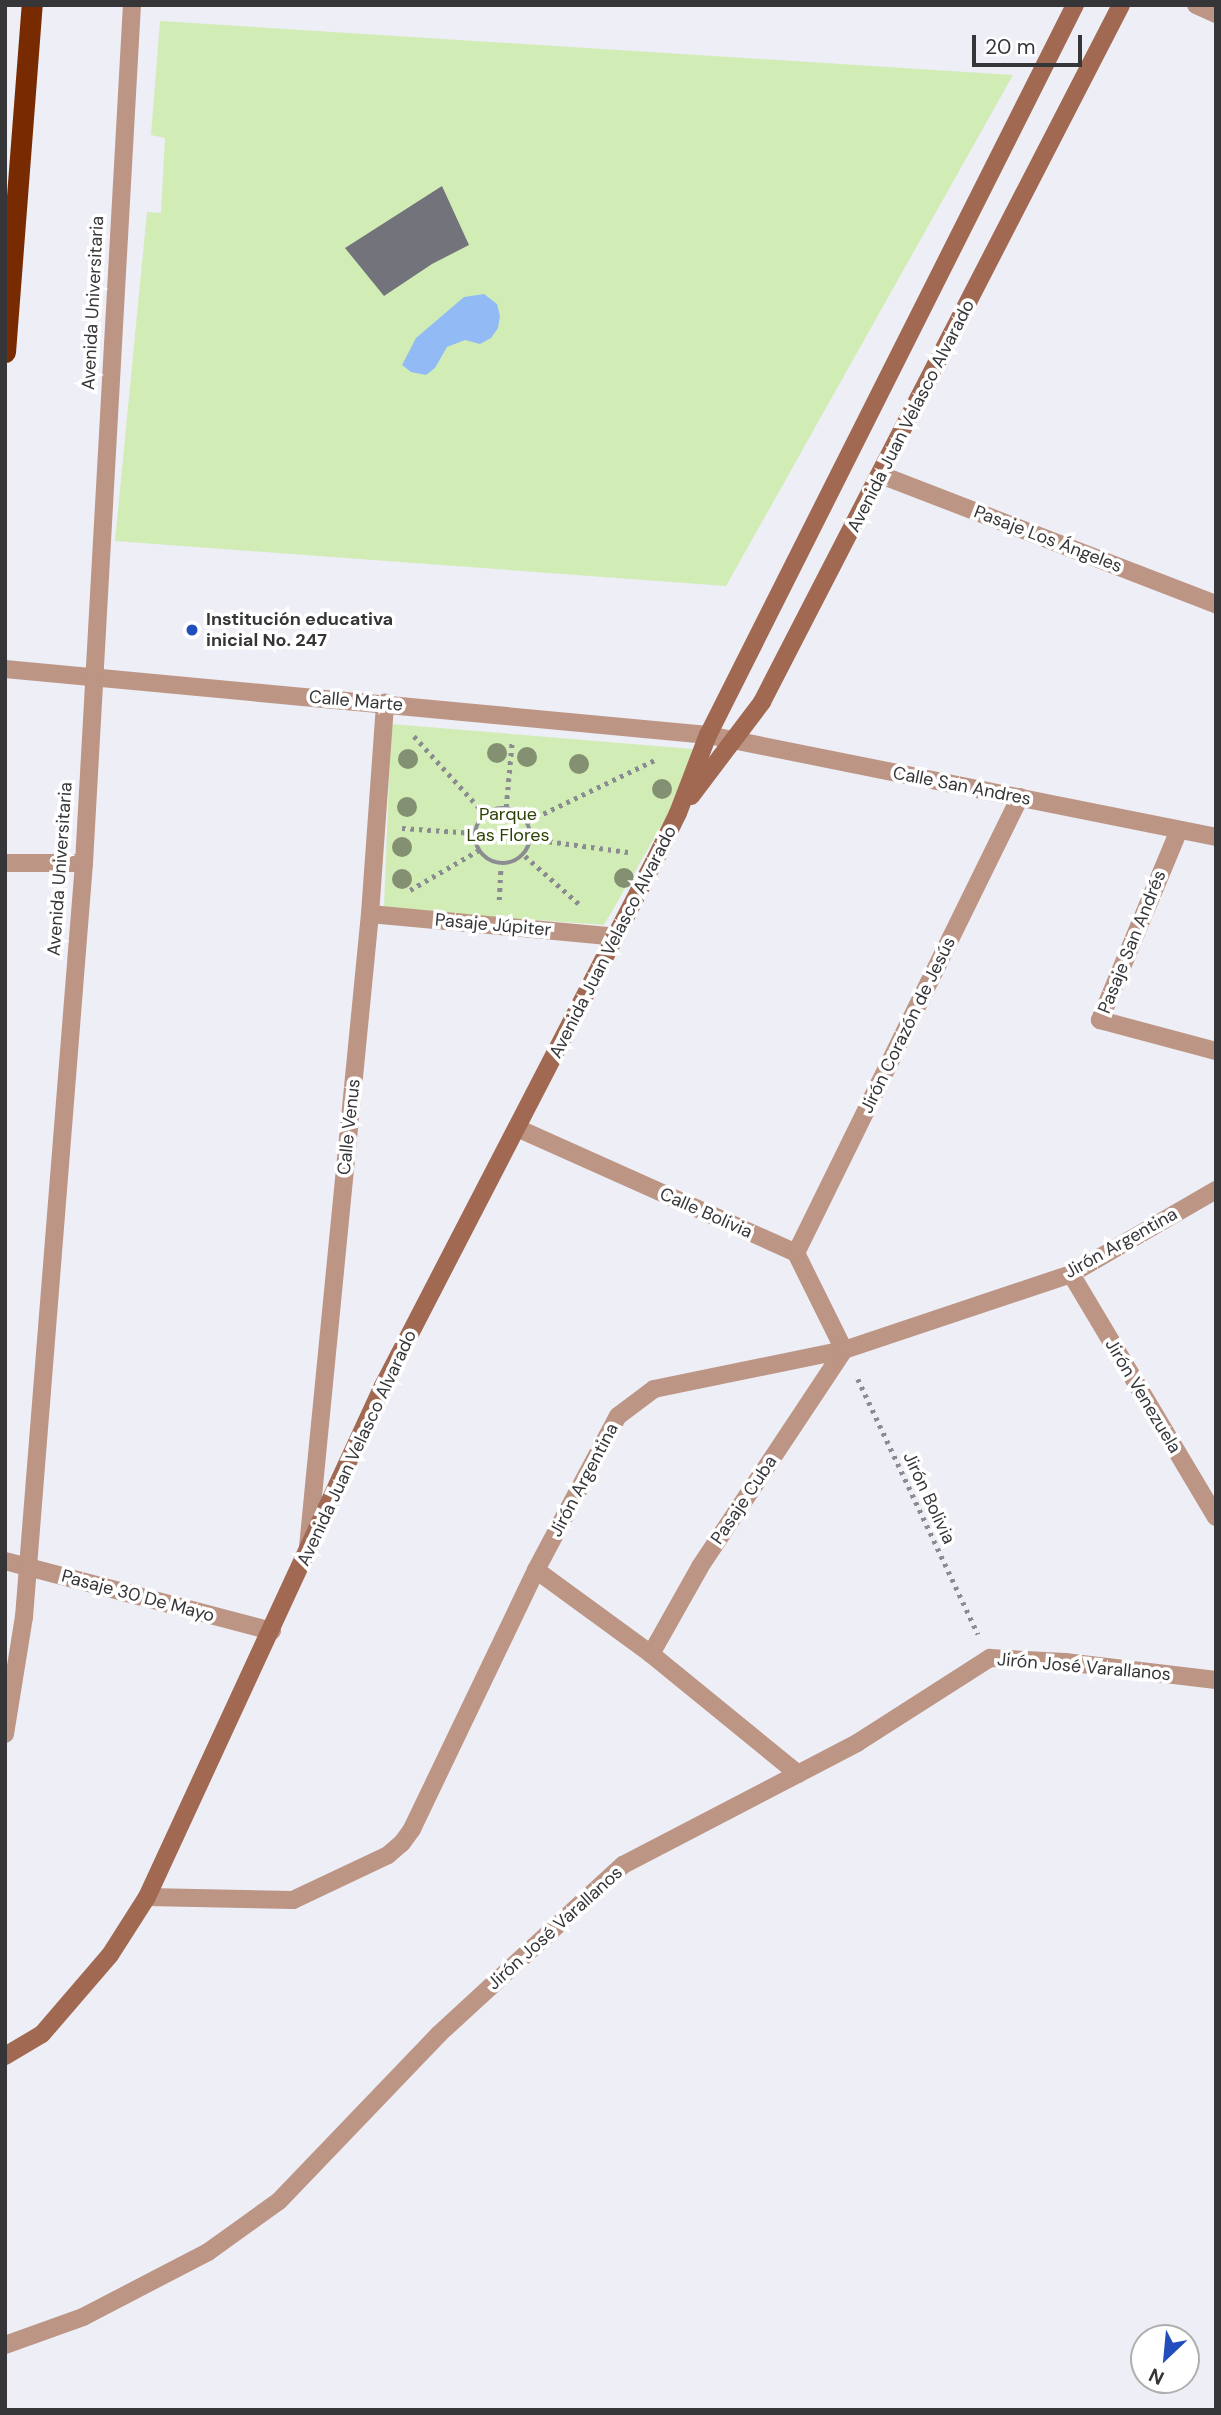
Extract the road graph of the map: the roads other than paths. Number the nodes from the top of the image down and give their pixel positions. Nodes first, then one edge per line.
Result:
1 (32, 5) edge
2 (132, 5) edge
3 (1075, 5) edge
4 (1121, 5) edge
5 (1196, 5) edge
6 (1216, 14) edge
7 (5, 352) edge
8 (881, 475) junction
9 (1216, 604) edge
10 (5, 669) edge
11 (95, 677) junction
12 (384, 704) junction
13 (708, 735) junction
14 (733, 740) junction
15 (1020, 797) junction
16 (678, 813) junction
17 (1179, 830) junction
18 (1216, 838) edge
19 (5, 863) edge
20 (84, 863) junction
21 (370, 914) junction
22 (616, 937) junction
23 (1216, 1051) edge
24 (517, 1128) junction
25 (1216, 1190) edge
26 (796, 1253) junction
27 (1070, 1274) junction
28 (844, 1350) junction
29 (1216, 1517) edge
30 (307, 1549) junction
31 (5, 1561) edge
32 (26, 1566) junction
33 (536, 1570) junction
34 (272, 1631) junction
35 (651, 1654) junction
36 (1216, 1679) edge
37 (5, 1734) edge
38 (798, 1774) junction
39 (148, 1897) junction
40 (5, 2056) edge
41 (5, 2345) edge

1 - 7 highway
2 - 11 street, Avenida Universitaria
3 - 13 street, Avenida Juan Velasco Alvarado
4 - 8 street, Avenida Juan Velasco Alvarado
5 - 6 street
8 - 9 street, Pasaje Los Ángeles
8 - 14 street, Avenida Juan Velasco Alvarado
10 - 11 street, Calle Marte
11 - 12 street, Calle Marte
11 - 20 street, Avenida Universitaria
12 - 13 street, Calle Marte
12 - 21 street, Calle Venus
13 - 14 street, Calle San Andres
13 - 16 street, Avenida Juan Velasco Alvarado
14 - 15 street, Calle San Andres
14 - 16 street, Avenida Juan Velasco Alvarado
15 - 17 street, Calle San Andres
15 - 26 street, Jirón Corazón de Jesús
16 - 22 street, Avenida Juan Velasco Alvarado
17 - 18 street, Calle San Andres
17 - 23 street, Pasaje San Andrés
19 - 20 street
20 - 32 street, Avenida Universitaria
21 - 22 street, Pasaje Júpiter
21 - 30 street, Calle Venus
22 - 24 street, Avenida Juan Velasco Alvarado
24 - 26 street, Calle Bolivia
24 - 30 street, Avenida Juan Velasco Alvarado
25 - 27 street, Jirón Argentina
26 - 28 street
27 - 28 street, Jirón Argentina
27 - 29 street, Jirón Venezuela
28 - 33 street, Jirón Argentina
28 - 35 street, Pasaje Cuba
30 - 34 street, Avenida Juan Velasco Alvarado
31 - 32 street, Pasaje 30 De Mayo
32 - 34 street, Pasaje 30 De Mayo
32 - 37 street, Avenida Universitaria
33 - 35 street
33 - 39 street, Jirón Argentina
34 - 39 street, Avenida Juan Velasco Alvarado
35 - 38 street
36 - 38 street, Jirón José Varallanos
38 - 41 street, Jirón José Varallanos
39 - 40 street, Avenida Juan Velasco Alvarado

